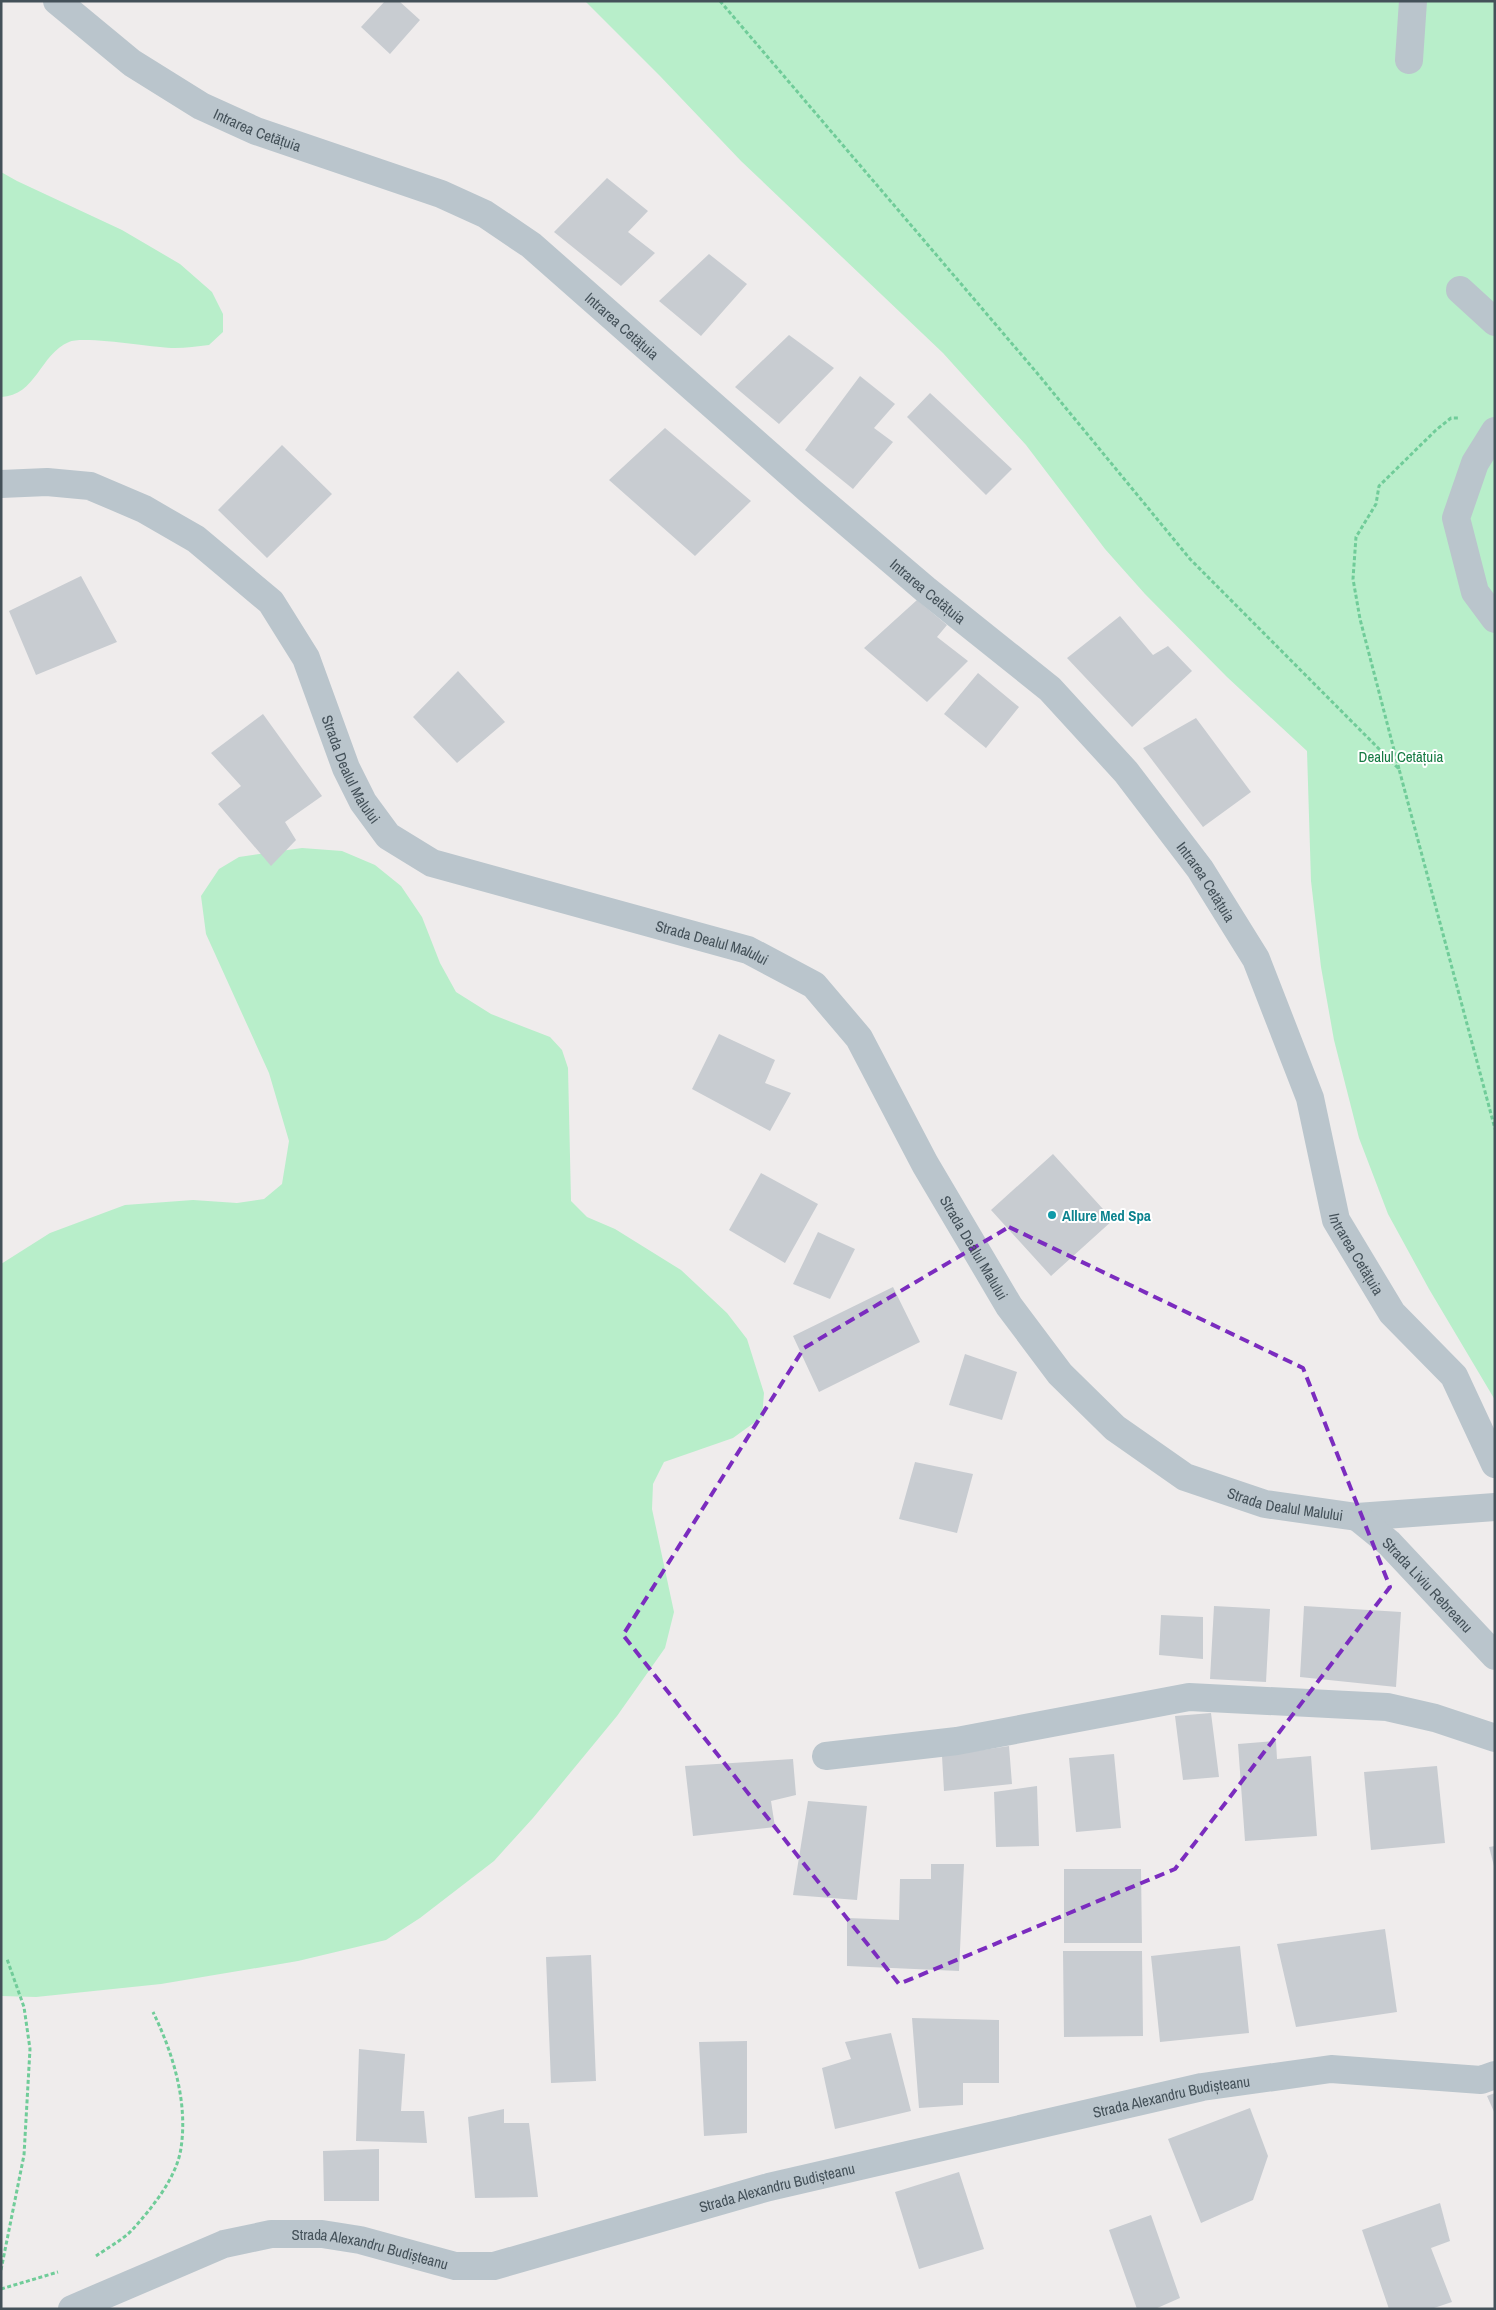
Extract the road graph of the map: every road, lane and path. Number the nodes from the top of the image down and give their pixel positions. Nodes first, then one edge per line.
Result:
1 (58, 1) edge
2 (720, 1) edge
3 (1413, 1) edge
4 (1410, 60) dead end
5 (1460, 290) dead end
6 (1495, 322) edge
7 (1466, 418) dead end
8 (1495, 431) edge
9 (1, 484) edge
10 (1495, 619) edge
11 (1399, 769) junction
12 (1495, 1129) edge
13 (1495, 1464) edge
14 (1495, 1507) edge
15 (1357, 1518) junction
16 (1495, 1656) edge
17 (1495, 1738) edge
18 (826, 1756) dead end
19 (7, 1959) dead end
20 (153, 2012) dead end
21 (1495, 2075) edge
22 (92, 2259) dead end
23 (1, 2270) edge
24 (65, 2270) dead end
25 (1, 2289) edge
26 (72, 2309) edge

1 - 13 street, Intrarea Cetățuia
2 - 11 path
3 - 4 street
5 - 6 street
7 - 11 path
8 - 10 street
9 - 15 street, Strada Dealul Malului
11 - 12 path
14 - 15 street
15 - 16 street, Strada Liviu Rebreanu
17 - 18 street
19 - 23 path
20 - 22 path
21 - 26 street, Strada Alexandru Budișteanu
24 - 25 path

